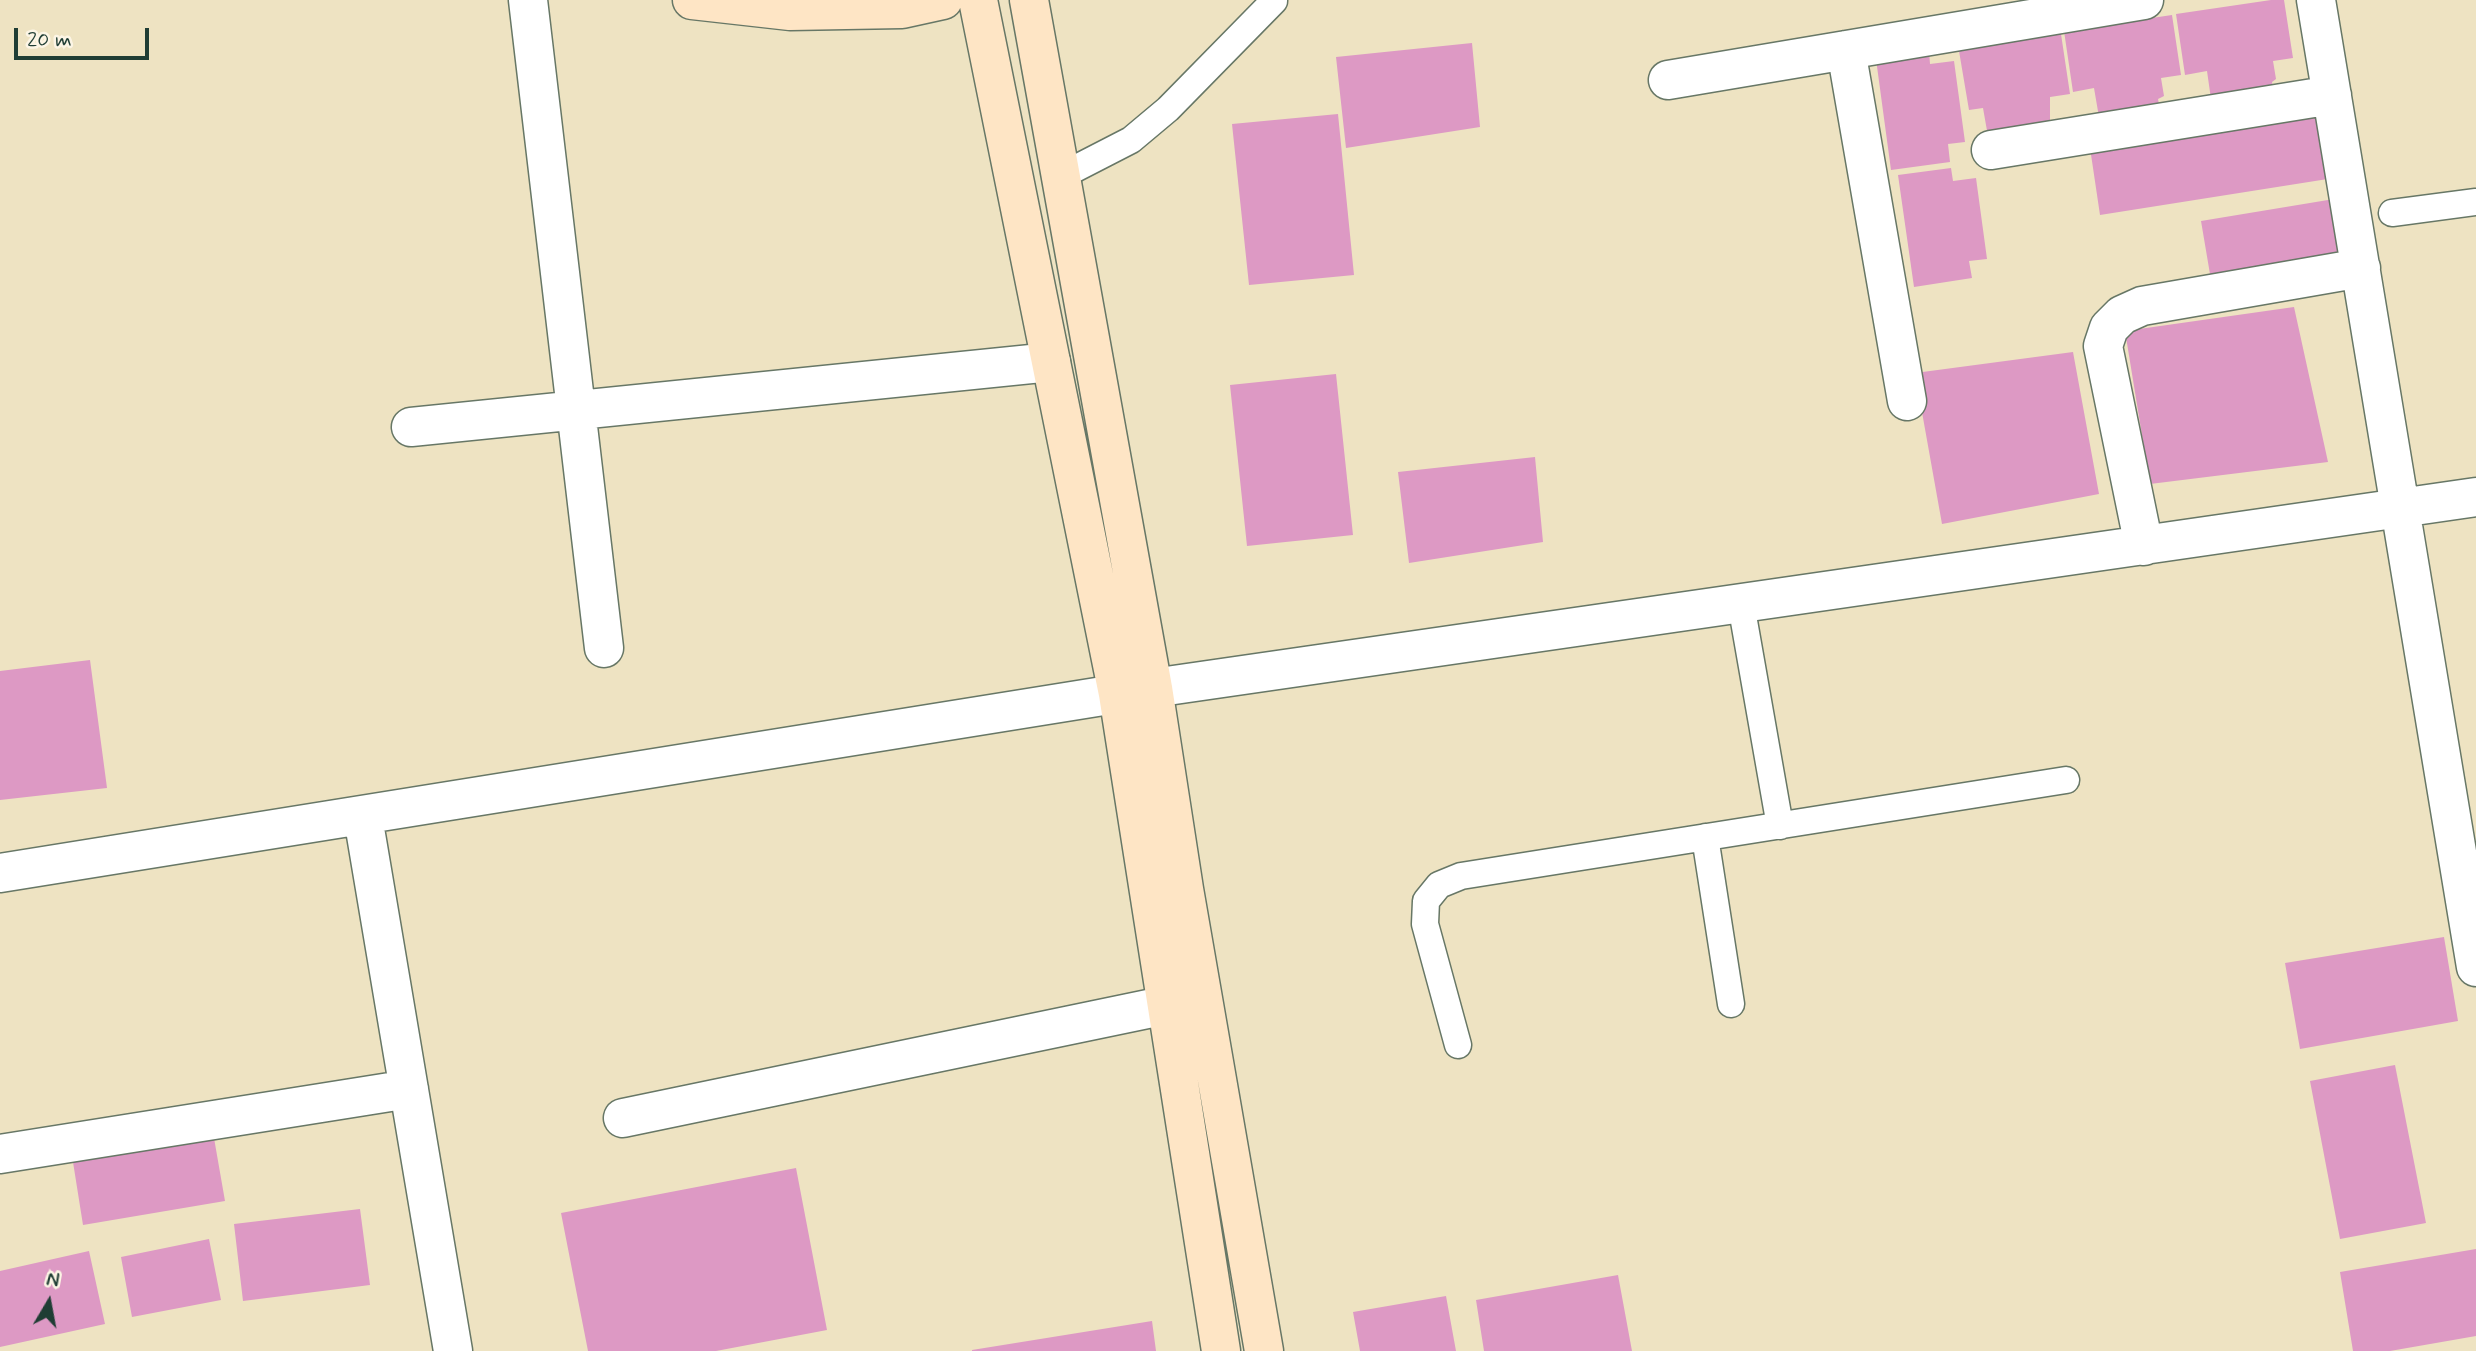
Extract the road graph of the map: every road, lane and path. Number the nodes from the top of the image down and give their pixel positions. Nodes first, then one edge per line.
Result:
1 (528, 0) edge
2 (692, 0) edge
3 (943, 0) edge
4 (978, 0) edge
5 (1029, 0) edge
6 (1271, 0) edge
7 (2144, 0) edge
8 (2316, 0) edge
9 (1846, 50) junction
10 (1668, 80) dead end
11 (2332, 95) junction
12 (1991, 150) dead end
13 (1061, 176) junction
14 (2476, 202) edge
15 (2392, 213) dead end
16 (2361, 268) junction
17 (1052, 362) junction
18 (1907, 401) dead end
19 (577, 410) junction
20 (411, 427) dead end
21 (2476, 496) edge
22 (2400, 509) junction
23 (2144, 546) junction
24 (1741, 604) junction
25 (604, 648) dead end
26 (1136, 691) junction
27 (2066, 780) dead end
28 (363, 817) junction
29 (1780, 826) junction
30 (1705, 837) junction
31 (0, 873) edge
32 (2476, 967) edge
33 (1731, 1004) dead end
34 (1167, 1005) junction
35 (1458, 1045) dead end
36 (409, 1089) junction
37 (623, 1118) dead end
38 (0, 1154) edge
39 (453, 1351) edge
40 (1221, 1351) edge
41 (1264, 1351) edge

1 - 19 street
2 - 3 street
4 - 17 street
5 - 13 street
6 - 13 lane
7 - 9 street
8 - 11 street
9 - 10 street
9 - 18 street
11 - 12 street
11 - 16 street
13 - 26 street
14 - 15 lane
16 - 22 street
16 - 23 street
17 - 19 street
17 - 26 street
19 - 20 street
19 - 25 street
21 - 22 street
22 - 23 street
22 - 32 street
23 - 24 street
24 - 26 street
24 - 29 lane
26 - 28 street
26 - 34 street
26 - 41 street
27 - 29 lane
28 - 31 street
28 - 36 street
29 - 30 lane
30 - 33 lane
30 - 35 lane
34 - 37 street
34 - 40 street
36 - 38 street
36 - 39 street

